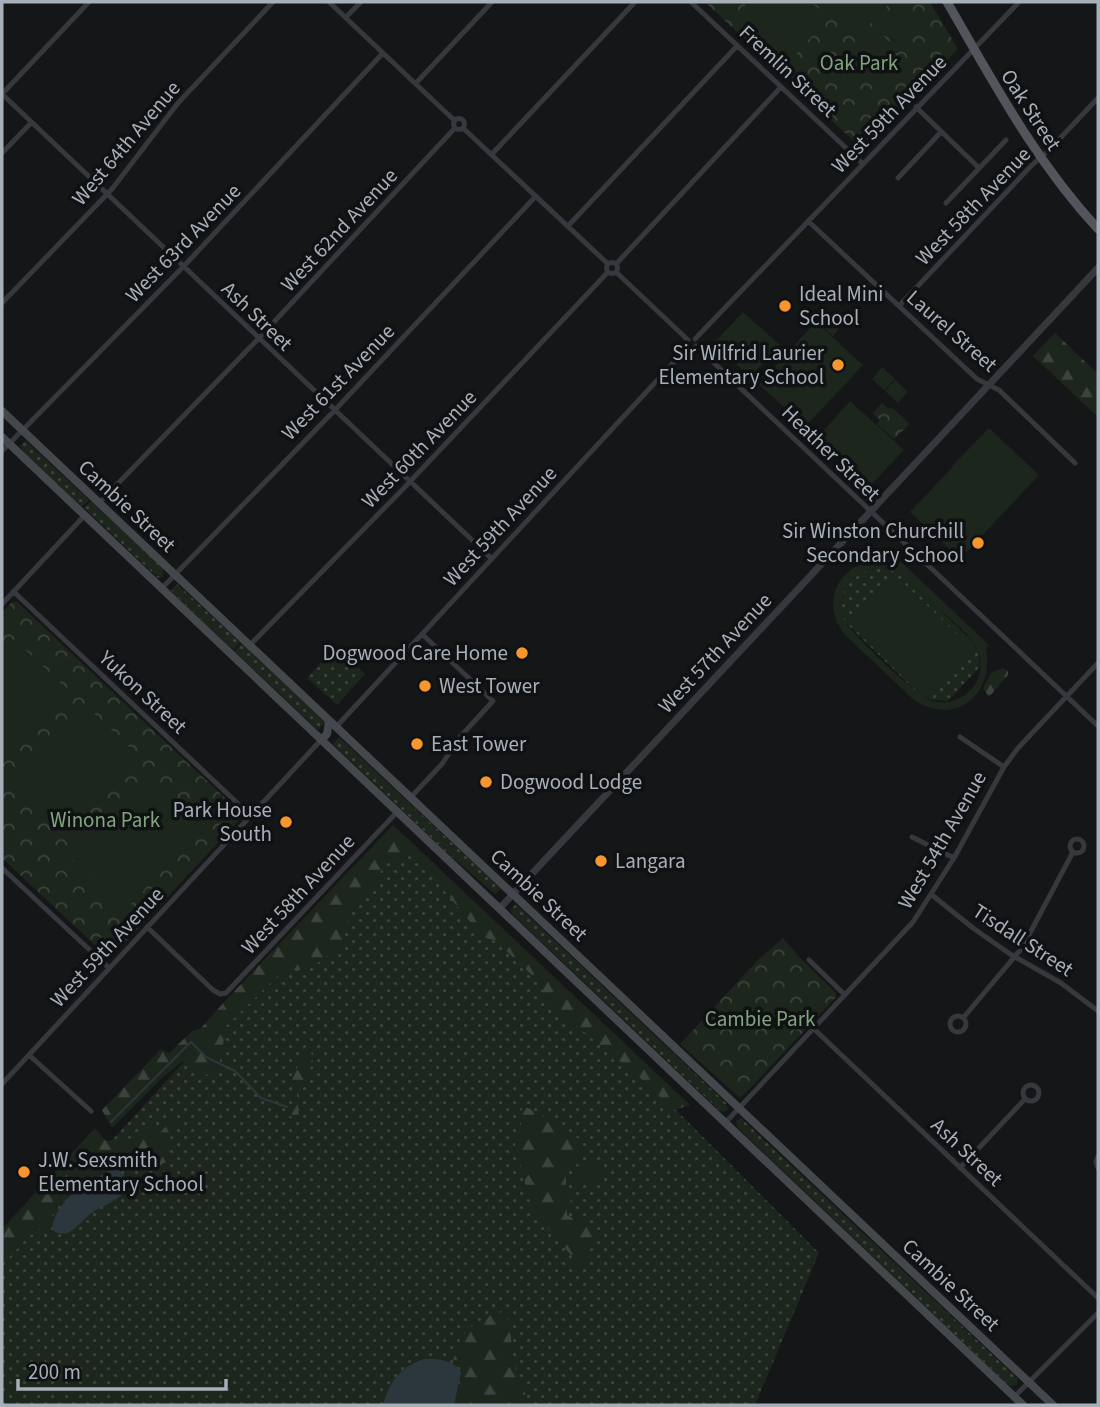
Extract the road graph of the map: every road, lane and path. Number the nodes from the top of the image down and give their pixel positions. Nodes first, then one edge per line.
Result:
1 (89, 2) edge
2 (273, 2) edge
3 (329, 2) edge
4 (361, 2) edge
5 (492, 2) edge
6 (635, 2) edge
7 (691, 2) edge
8 (947, 2) edge
9 (1019, 2) edge
10 (346, 18) junction
11 (737, 46) junction
12 (973, 49) junction
13 (383, 53) junction
14 (416, 83) junction
15 (781, 87) junction
16 (2, 94) edge
17 (1098, 98) edge
18 (916, 107) junction
19 (455, 121) junction
20 (31, 122) junction
21 (455, 128) junction
22 (463, 128) junction
23 (941, 132) junction
24 (1006, 140) dead end
25 (2, 153) edge
26 (492, 155) junction
27 (1041, 158) junction
28 (862, 163) junction
29 (979, 168) junction
30 (898, 178) dead end
31 (107, 195) junction
32 (536, 196) junction
33 (946, 202) dead end
34 (808, 222) junction
35 (568, 226) junction
36 (1098, 229) edge
37 (608, 264) junction
38 (616, 264) junction
39 (183, 267) junction
40 (1098, 268) edge
41 (608, 272) junction
42 (616, 272) junction
43 (2, 303) edge
44 (899, 306) junction
45 (258, 338) junction
46 (692, 343) junction
47 (989, 386) junction
48 (2, 411) edge
49 (334, 411) junction
50 (22, 430) junction
51 (2, 437) edge
52 (9, 444) junction
53 (2, 451) edge
54 (1075, 463) dead end
55 (410, 482) junction
56 (99, 503) junction
57 (870, 512) junction
58 (86, 516) junction
59 (492, 559) junction
60 (174, 575) junction
61 (162, 588) junction
62 (14, 592) junction
63 (2, 604) edge
64 (422, 634) junction
65 (249, 646) junction
66 (1098, 663) edge
67 (1067, 697) junction
68 (1098, 726) edge
69 (335, 727) junction
70 (324, 737) junction
71 (960, 737) dead end
72 (1004, 767) junction
73 (410, 798) junction
74 (398, 811) junction
75 (251, 816) junction
76 (912, 837) dead end
77 (1073, 852) dead end
78 (954, 858) junction
79 (2, 868) edge
80 (513, 894) junction
81 (932, 895) junction
82 (500, 908) junction
83 (147, 927) junction
84 (1016, 957) junction
85 (809, 960) dead end
86 (109, 968) junction
87 (845, 995) junction
88 (1098, 1011) edge
89 (963, 1018) dead end
90 (814, 1029) junction
91 (29, 1055) junction
92 (2, 1084) edge
93 (1025, 1099) dead end
94 (739, 1108) junction
95 (91, 1111) dead end
96 (724, 1124) junction
97 (1098, 1156) edge
98 (960, 1168) junction
99 (1098, 1168) edge
100 (1098, 1298) edge
101 (1098, 1313) edge
102 (1029, 1382) junction
103 (1014, 1398) junction
104 (1023, 1405) edge
105 (1053, 1405) edge

1 - 16 street
2 - 31 street, West 64th Avenue
3 - 10 street
4 - 10 street
5 - 14 street
6 - 26 street
7 - 11 street, Fremlin Street
8 - 12 main road, Oak Street
9 - 12 street, West 59th Avenue
10 - 13 street
11 - 15 street, Fremlin Street
11 - 35 street
12 - 18 street, West 59th Avenue
12 - 27 main road, Oak Street
13 - 14 street
13 - 39 street, West 63rd Avenue
14 - 19 street
15 - 28 street, Fremlin Street
15 - 38 street
16 - 20 street, Ash Street
17 - 27 street, West 58th Avenue
18 - 23 street
18 - 28 street, West 59th Avenue
19 - 21 street
19 - 22 street
20 - 25 street
20 - 31 street, Ash Street
21 - 22 street
21 - 45 street, West 62nd Avenue
22 - 26 street
23 - 29 street
23 - 30 street
24 - 29 street
26 - 32 street
27 - 36 main road, Oak Street
27 - 44 street, West 58th Avenue
28 - 34 street, West 59th Avenue
29 - 33 street
31 - 39 street, Ash Street
31 - 43 street, West 64th Avenue
32 - 35 street
32 - 49 street, West 61st Avenue
34 - 44 street, Laurel Street
34 - 46 street, West 59th Avenue
35 - 37 street
37 - 38 street
37 - 41 street
38 - 42 street
39 - 45 street, Ash Street
39 - 50 street, West 63rd Avenue
40 - 47 street, West 57th Avenue
41 - 42 street
41 - 55 street, West 60th Avenue
42 - 46 street, Heather Street
44 - 47 street, Laurel Street
45 - 49 street, Ash Street
45 - 56 street, West 62nd Avenue
46 - 57 street, Heather Street
46 - 59 street, West 59th Avenue
47 - 54 street, Laurel Street
47 - 57 street, West 57th Avenue
48 - 50 main road, Cambie Street
49 - 55 street, Ash Street
49 - 60 street, West 61st Avenue
50 - 52 street, West 63rd Avenue
50 - 56 main road, Cambie Street
51 - 52 main road, Cambie Street
52 - 53 street, West 63rd Avenue
52 - 58 main road, Cambie Street
55 - 59 street, Ash Street
55 - 65 street, West 60th Avenue
56 - 60 main road, Cambie Street
57 - 67 street, Heather Street
57 - 80 street, West 57th Avenue
58 - 61 main road, Cambie Street
58 - 62 street
59 - 64 street, West 59th Avenue
60 - 61 street, West 61st Avenue
60 - 65 main road, Cambie Street
61 - 70 main road, Cambie Street
62 - 63 street
62 - 75 street, Yukon Street
64 - 69 street, West 59th Avenue
64 - 73 street
65 - 69 main road, Cambie Street
66 - 67 street, West 54th Avenue
67 - 68 street, Heather Street
67 - 72 street, West 54th Avenue
69 - 70 main road
69 - 70 main road
69 - 73 main road, Cambie Street
70 - 74 main road, Cambie Street
70 - 75 street, West 59th Avenue
71 - 72 street
72 - 78 street, West 54th Avenue
73 - 80 main road, Cambie Street
74 - 82 main road, Cambie Street
74 - 83 street, West 58th Avenue
75 - 83 street, West 59th Avenue
76 - 78 street
77 - 84 street
78 - 81 street, West 54th Avenue
79 - 86 street
80 - 82 street, West 57th Avenue
80 - 94 main road, Cambie Street
81 - 84 street, Tisdall Street
81 - 87 street, West 54th Avenue
82 - 96 main road, Cambie Street
83 - 86 street, West 59th Avenue
84 - 88 street, Tisdall Street
84 - 89 street
85 - 87 street
86 - 91 street, West 59th Avenue
87 - 90 street, West 54th Avenue
90 - 94 street, West 54th Avenue
90 - 98 street, Ash Street
91 - 92 street, West 59th Avenue
91 - 95 street
93 - 98 street
94 - 96 street, West 54th Avenue
94 - 102 main road, Cambie Street
96 - 103 main road, Cambie Street
97 - 99 street
98 - 100 street, Ash Street
101 - 102 street
102 - 103 street
102 - 105 main road, Cambie Street
103 - 104 main road, Cambie Street

